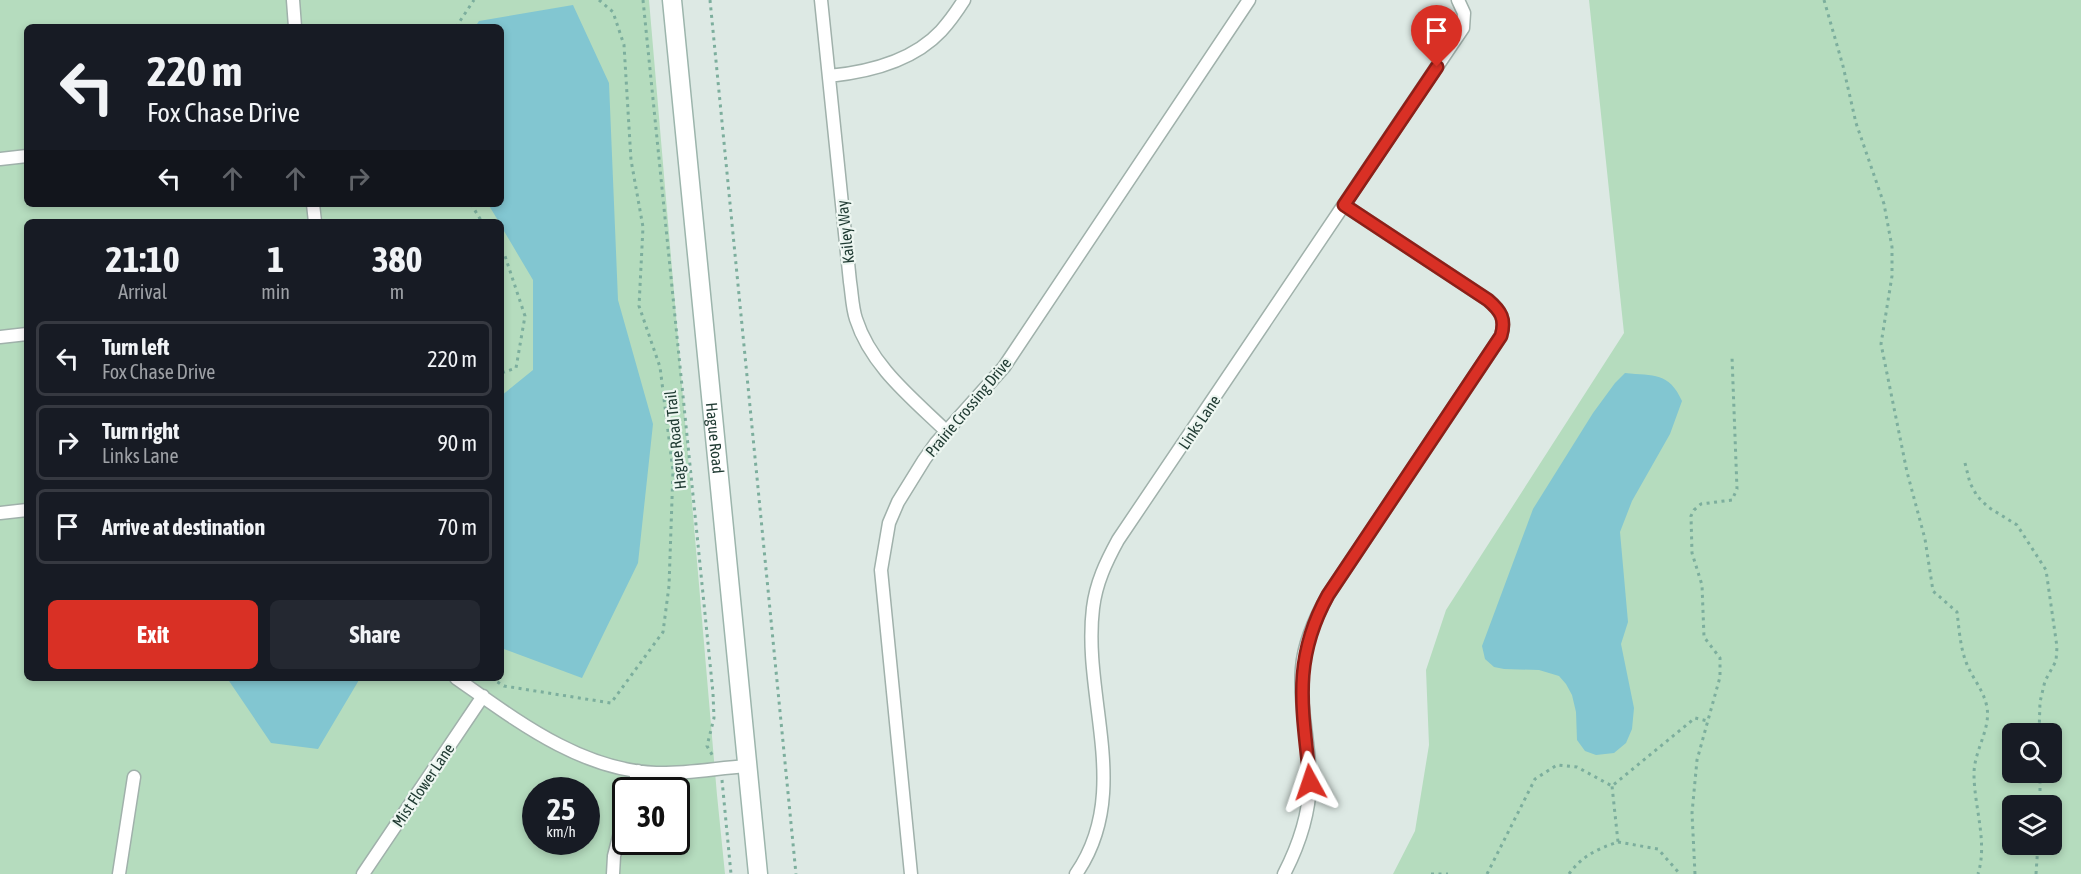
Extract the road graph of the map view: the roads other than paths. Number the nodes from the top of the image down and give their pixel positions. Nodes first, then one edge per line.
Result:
1 (292, 0) edge
2 (672, 0) edge
3 (821, 0) edge
4 (964, 0) edge
5 (1249, 0) edge
6 (1458, 0) edge
7 (295, 24) edge
8 (829, 76) junction
9 (24, 156) edge
10 (0, 159) edge
11 (1344, 205) junction
12 (24, 334) edge
13 (0, 337) edge
14 (946, 431) junction
15 (24, 510) edge
16 (0, 513) edge
17 (460, 681) edge
18 (483, 696) junction
19 (747, 766) junction
20 (638, 771) junction
21 (134, 777) dead end
22 (636, 777) edge
23 (614, 855) edge
24 (119, 874) edge
25 (363, 874) edge
26 (612, 874) edge
27 (758, 874) edge
28 (911, 874) edge
29 (1076, 874) edge
30 (1284, 874) edge

1 - 7 street
2 - 19 main road, Hague Road
3 - 8 street, Kailey Way
4 - 8 street
5 - 14 street, Prairie Crossing Drive
6 - 11 street, Links Lane
8 - 14 street, Kailey Way
9 - 10 street
11 - 29 street, Links Lane
11 - 30 street
12 - 13 street
14 - 28 street, Prairie Crossing Drive
15 - 16 street
17 - 18 street
18 - 20 street
18 - 25 street, Mist Flower Lane
19 - 20 street
19 - 27 main road, Hague Road
20 - 22 street
21 - 24 street
23 - 26 street

